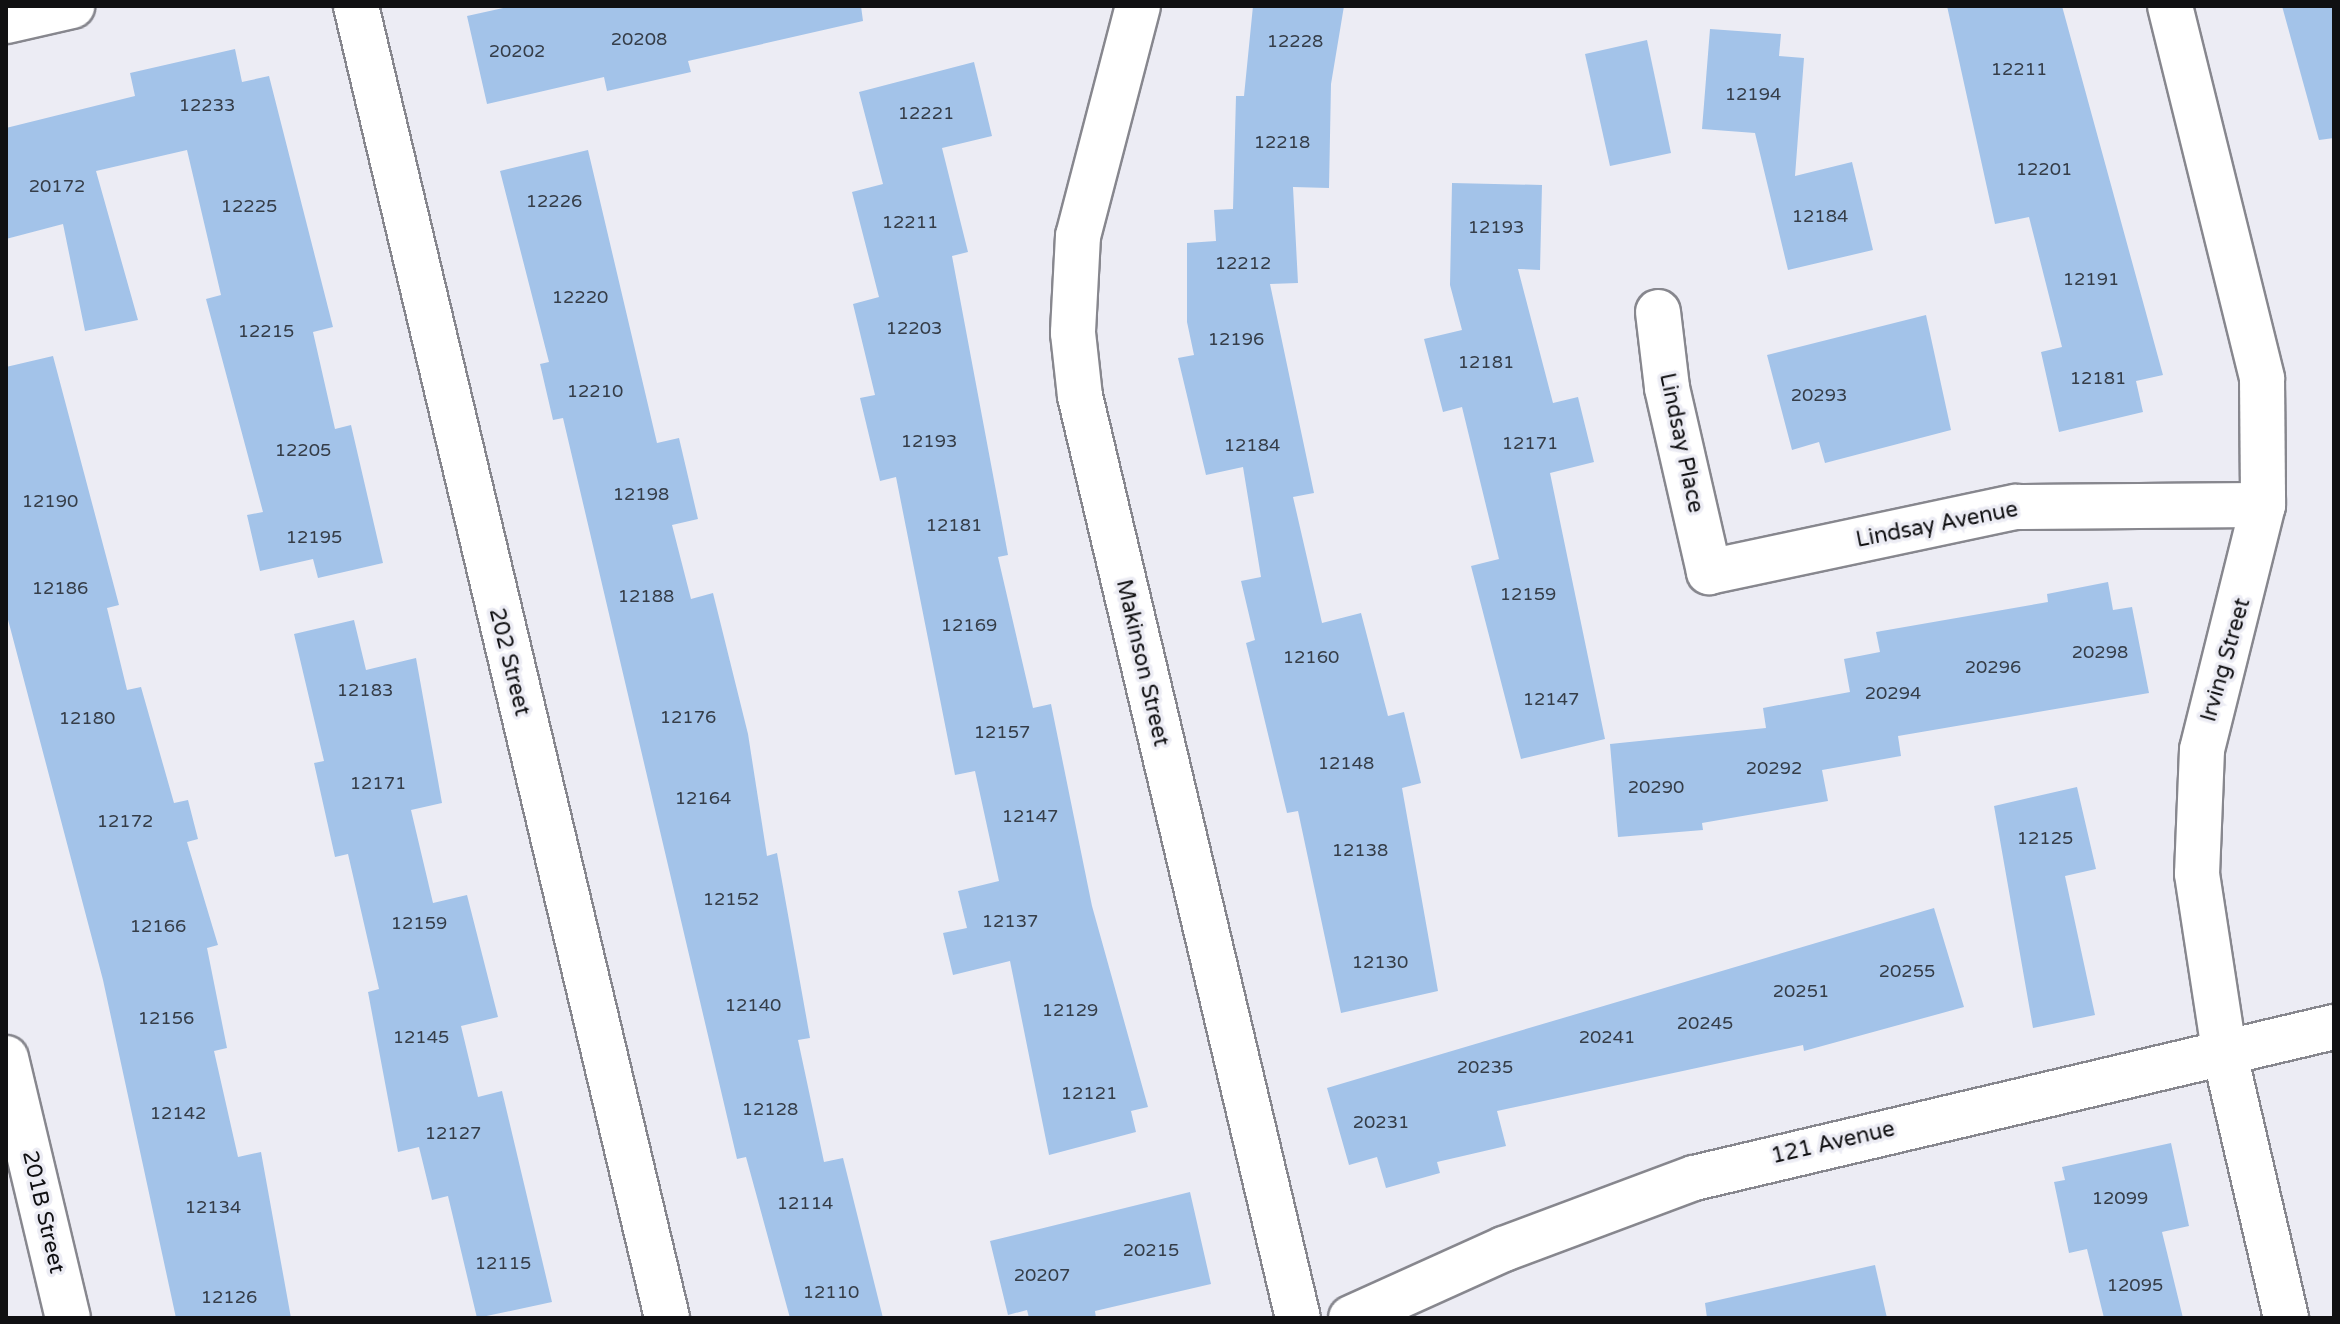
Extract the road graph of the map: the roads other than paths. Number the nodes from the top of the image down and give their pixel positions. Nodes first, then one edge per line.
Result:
1 (72, 6) edge
2 (356, 6) edge
3 (1138, 6) edge
4 (2170, 6) edge
5 (6, 21) edge
6 (1658, 312) dead end
7 (2263, 505) junction
8 (1709, 572) joint
9 (2334, 1027) edge
10 (2224, 1051) junction
11 (6, 1058) edge
12 (68, 1318) edge
13 (667, 1318) edge
14 (1298, 1318) edge
15 (1351, 1318) edge
16 (2286, 1318) edge

1 - 5 street
2 - 13 street, 202 Street
3 - 14 street, Makinson Street
4 - 7 street, Irving Street
6 - 8 street, Lindsay Place
7 - 8 street, Lindsay Avenue
7 - 10 street, Irving Street
9 - 10 street, 121 Avenue
10 - 15 street, 121 Avenue
10 - 16 street, Irving Street
11 - 12 street, 201B Street

